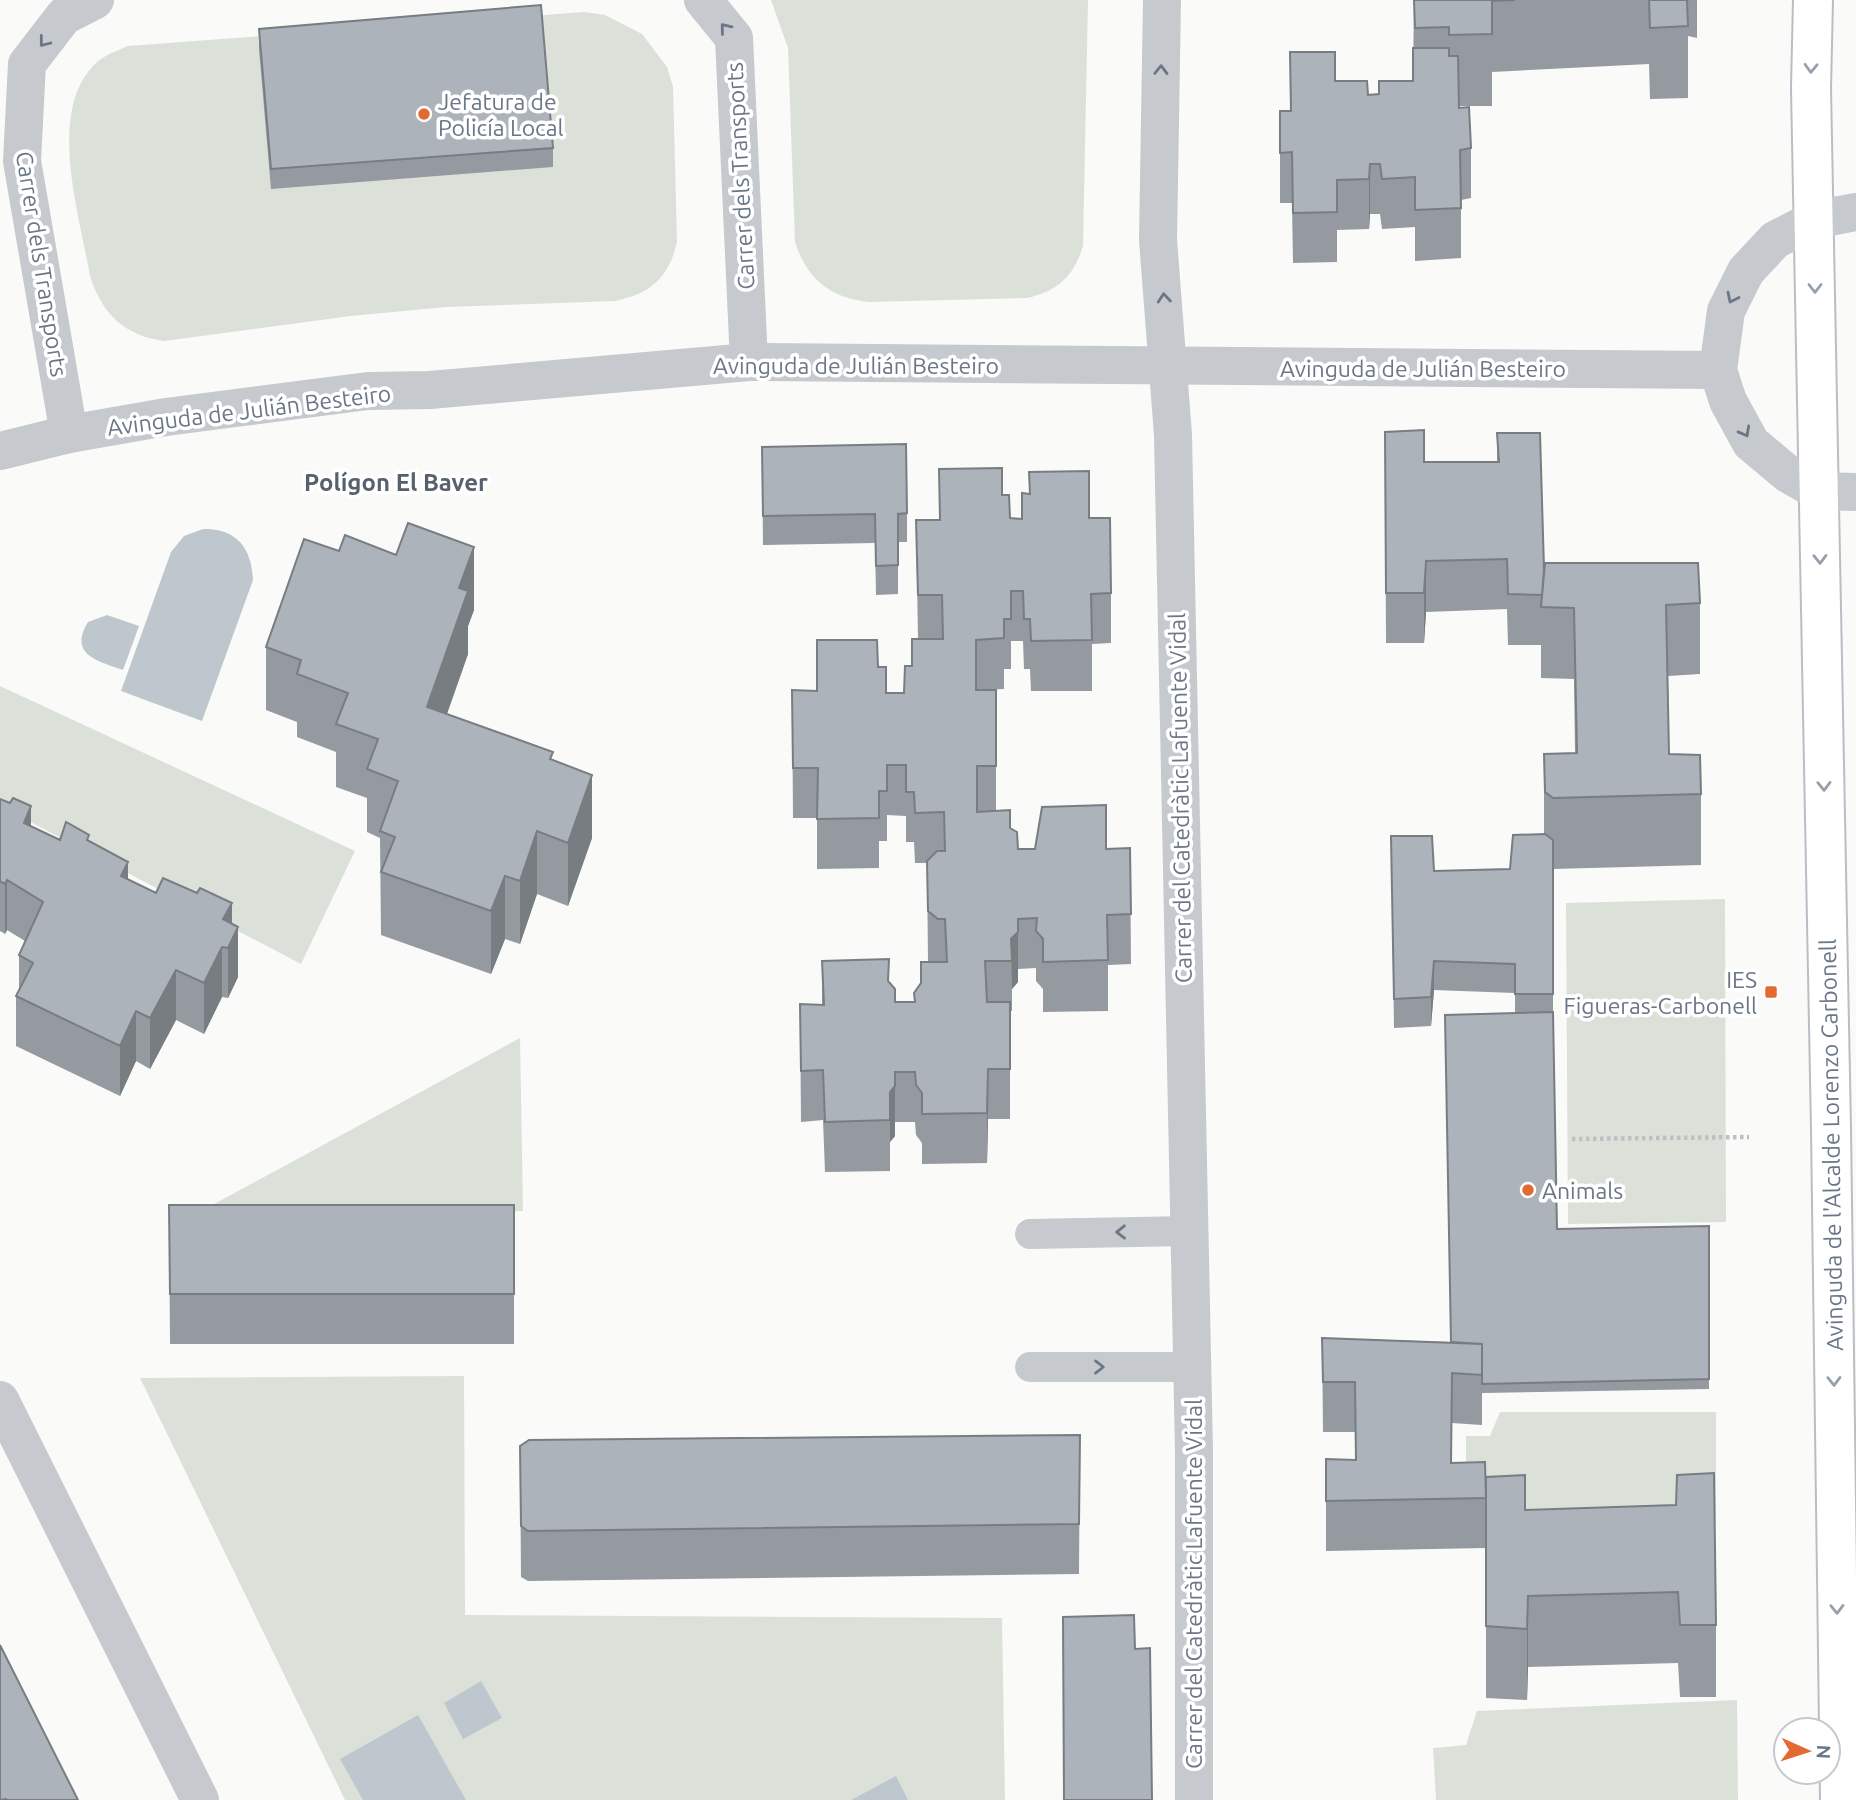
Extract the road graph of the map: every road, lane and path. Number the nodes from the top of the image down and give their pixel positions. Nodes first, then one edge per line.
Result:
1 (95, 0) edge
2 (703, 0) edge
3 (1161, 0) edge
4 (1813, 0) edge
5 (1856, 212) edge
6 (1814, 220) junction
7 (749, 362) junction
8 (1170, 366) junction
9 (1718, 370) junction
10 (69, 434) junction
11 (0, 451) edge
12 (1818, 491) junction
13 (1856, 492) edge
14 (1749, 1137) dead end
15 (1572, 1139) dead end
16 (1189, 1231) junction
17 (1030, 1234) dead end
18 (1030, 1367) dead end
19 (1192, 1367) junction
20 (0, 1400) edge
21 (200, 1800) edge
22 (1194, 1800) edge
23 (1840, 1800) edge

1 -> 10 street, Carrer dels Transports
7 -> 2 street, Carrer dels Transports
8 -> 3 street, Carrer del Catedràtic Lafuente Vidal
4 -> 6 main road, Avinguda de l'Alcalde Lorenzo Carbonell
5 - 6 street
6 -> 9 street
6 -> 12 main road, Avinguda de l'Alcalde Lorenzo Carbonell
7 - 8 street, Avinguda de Julián Besteiro
7 - 10 street, Avinguda de Julián Besteiro
8 - 9 street, Avinguda de Julián Besteiro
8 - 16 street, Carrer del Catedràtic Lafuente Vidal
9 -> 12 street
10 - 11 street, Avinguda de Julián Besteiro
12 - 13 street
12 -> 23 main road, Avinguda de l'Alcalde Lorenzo Carbonell
14 - 15 path
16 -> 17 lane
16 - 19 street, Carrer del Catedràtic Lafuente Vidal
18 -> 19 lane, Carrer del Catedràtic Lafuente Vidal
19 - 22 street, Carrer del Catedràtic Lafuente Vidal
20 - 21 street

